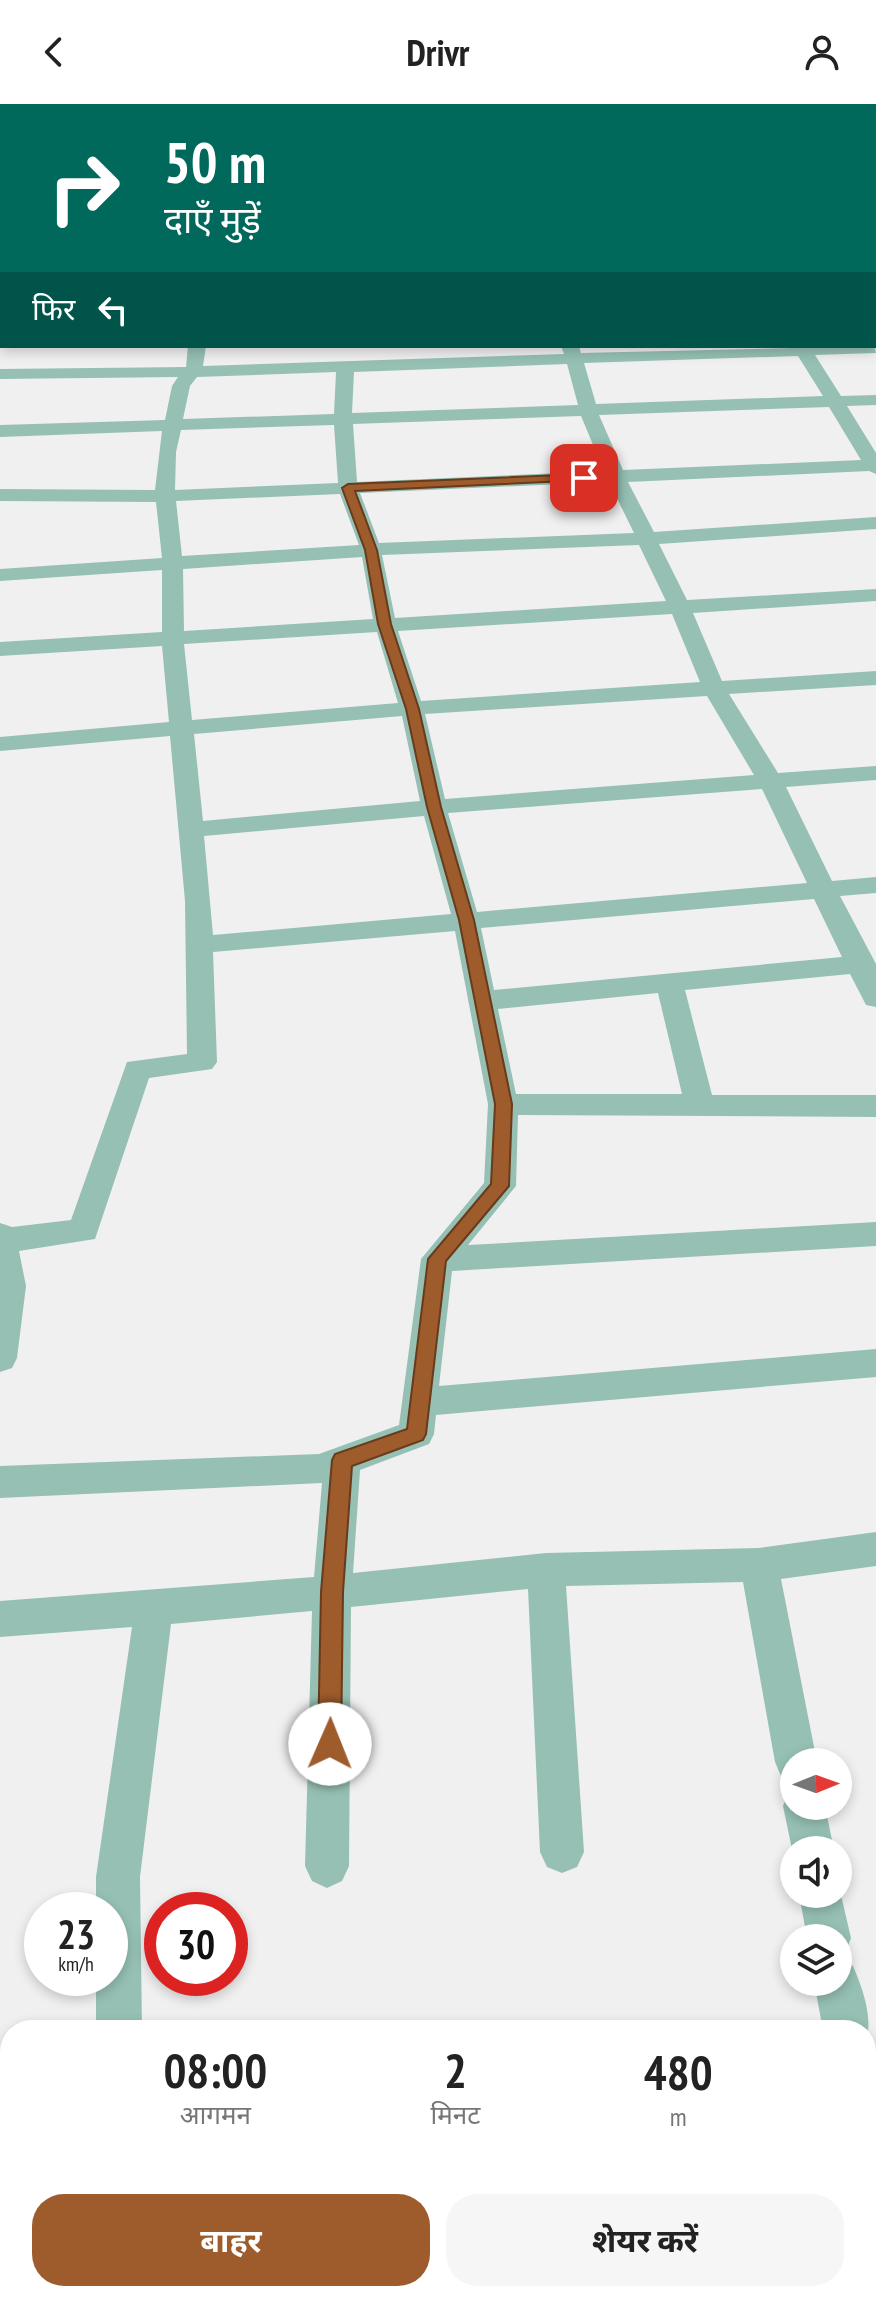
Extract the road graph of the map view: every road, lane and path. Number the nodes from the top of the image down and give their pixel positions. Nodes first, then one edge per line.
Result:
1 (197, 348) edge
2 (802, 348) edge
3 (876, 348) edge
4 (572, 352) edge
5 (345, 367) junction
6 (192, 372) junction
7 (0, 374) edge
8 (876, 400) edge
9 (834, 402) junction
10 (589, 409) junction
11 (343, 420) junction
12 (173, 425) junction
13 (0, 431) edge
14 (875, 466) edge
15 (616, 476) junction
16 (348, 488) junction
17 (0, 495) edge
18 (165, 496) junction
19 (876, 523) edge
20 (648, 539) junction
21 (371, 550) junction
22 (172, 563) junction
23 (0, 575) edge
24 (876, 595) edge
25 (680, 608) junction
26 (385, 624) junction
27 (173, 638) junction
28 (0, 649) edge
29 (876, 678) edge
30 (714, 688) junction
31 (412, 709) junction
32 (183, 730) junction
33 (0, 744) edge
34 (876, 773) edge
35 (771, 782) junction
36 (434, 807) junction
37 (192, 830) junction
38 (876, 885) edge
39 (824, 890) junction
40 (466, 920) junction
41 (199, 945) junction
42 (862, 964) junction
43 (669, 982) junction
44 (876, 998) edge
45 (481, 1001) junction
46 (503, 1104) junction
47 (700, 1105) junction
48 (876, 1106) edge
49 (876, 1234) edge
50 (0, 1238) edge
51 (437, 1259) junction
52 (0, 1358) edge
53 (876, 1363) edge
54 (420, 1402) junction
55 (342, 1460) junction
56 (0, 1482) edge
57 (876, 1549) edge
58 (759, 1565) junction
59 (546, 1570) junction
60 (332, 1592) junction
61 (154, 1608) junction
62 (0, 1619) edge
63 (793, 1748) edge
64 (562, 1852) dead end
65 (327, 1866) dead end
66 (840, 1996) edge
67 (119, 2020) edge
68 (844, 2020) edge

1 - 6 street
2 - 3 street
2 - 4 street
2 - 9 street
4 - 5 street
4 - 10 street
5 - 6 street
5 - 11 street
6 - 7 street
6 - 12 street
8 - 9 street
9 - 10 street
9 - 14 street
10 - 11 street
10 - 15 street
11 - 12 street
11 - 16 street
12 - 13 street
12 - 18 street
14 - 15 street
15 - 16 street
15 - 20 street
16 - 18 street
16 - 21 street
17 - 18 street
18 - 22 street
19 - 20 street
20 - 21 street
20 - 25 street
21 - 22 street
21 - 26 street
22 - 23 street
22 - 27 street
24 - 25 street
25 - 26 street
25 - 30 street
26 - 27 street
26 - 31 street
27 - 28 street
27 - 32 street
29 - 30 street
30 - 31 street
30 - 35 street
31 - 32 street
31 - 36 street
32 - 33 street
32 - 37 street
34 - 35 street
35 - 36 street
35 - 39 street
36 - 37 street
36 - 40 street
37 - 41 street
38 - 39 street
39 - 40 street
39 - 42 street
40 - 41 street
40 - 45 street
41 - 50 street
42 - 43 street
42 - 44 street
43 - 45 street
43 - 47 street
45 - 46 street
46 - 47 street
46 - 51 street
47 - 48 street
49 - 51 street
50 - 52 street
51 - 54 street
53 - 54 street
54 - 55 street
55 - 56 street
55 - 60 street
57 - 58 street
58 - 59 street
58 - 63 street
59 - 60 street
59 - 64 street
60 - 61 street
60 - 65 street
61 - 62 street
61 - 67 street
66 - 68 street

